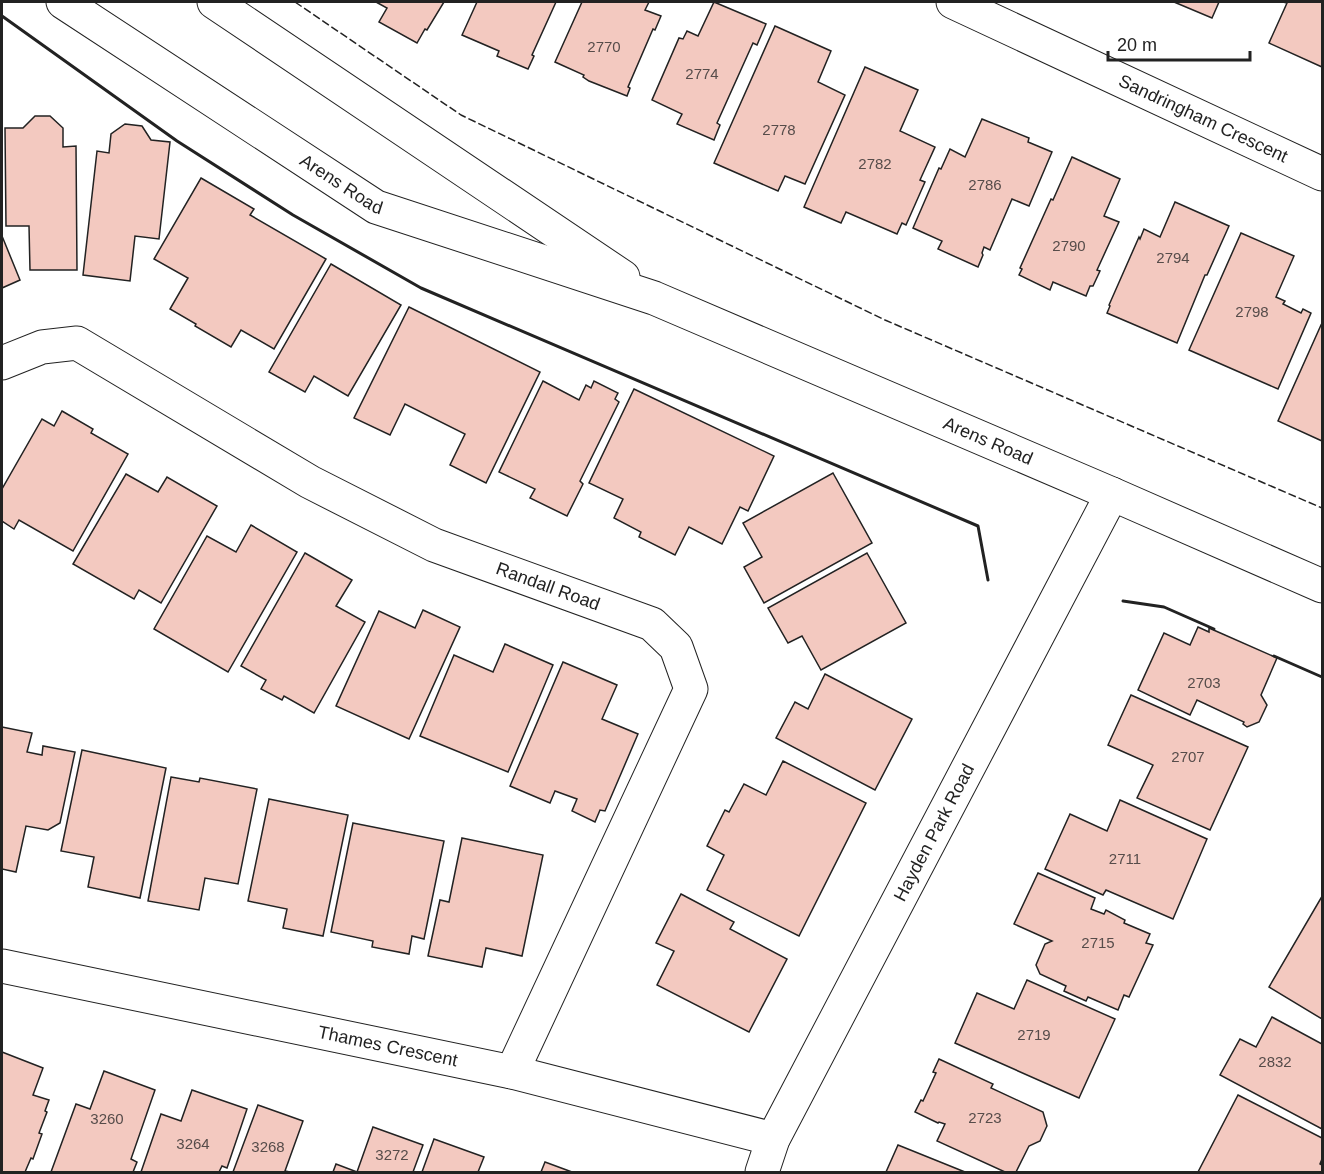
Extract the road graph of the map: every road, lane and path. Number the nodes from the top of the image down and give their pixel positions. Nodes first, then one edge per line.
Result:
1 (63, 2) edge
2 (214, 2) edge
3 (953, 2) edge
4 (1323, 174) edge
5 (654, 298) junction
6 (2, 363) edge
7 (1112, 494) junction
8 (1323, 586) edge
9 (2, 966) edge
10 (512, 1072) junction
11 (773, 1139) junction
12 (762, 1173) edge

1 - 5 street, Arens Road
2 - 5 street, Arens Road
3 - 4 street, Sandringham Crescent
5 - 7 street, Arens Road
6 - 10 street, Randall Road
7 - 8 street, Arens Road
7 - 11 street, Hayden Park Road
9 - 10 street, Thames Crescent
10 - 11 street, Thames Crescent
11 - 12 street, Hayden Park Road

